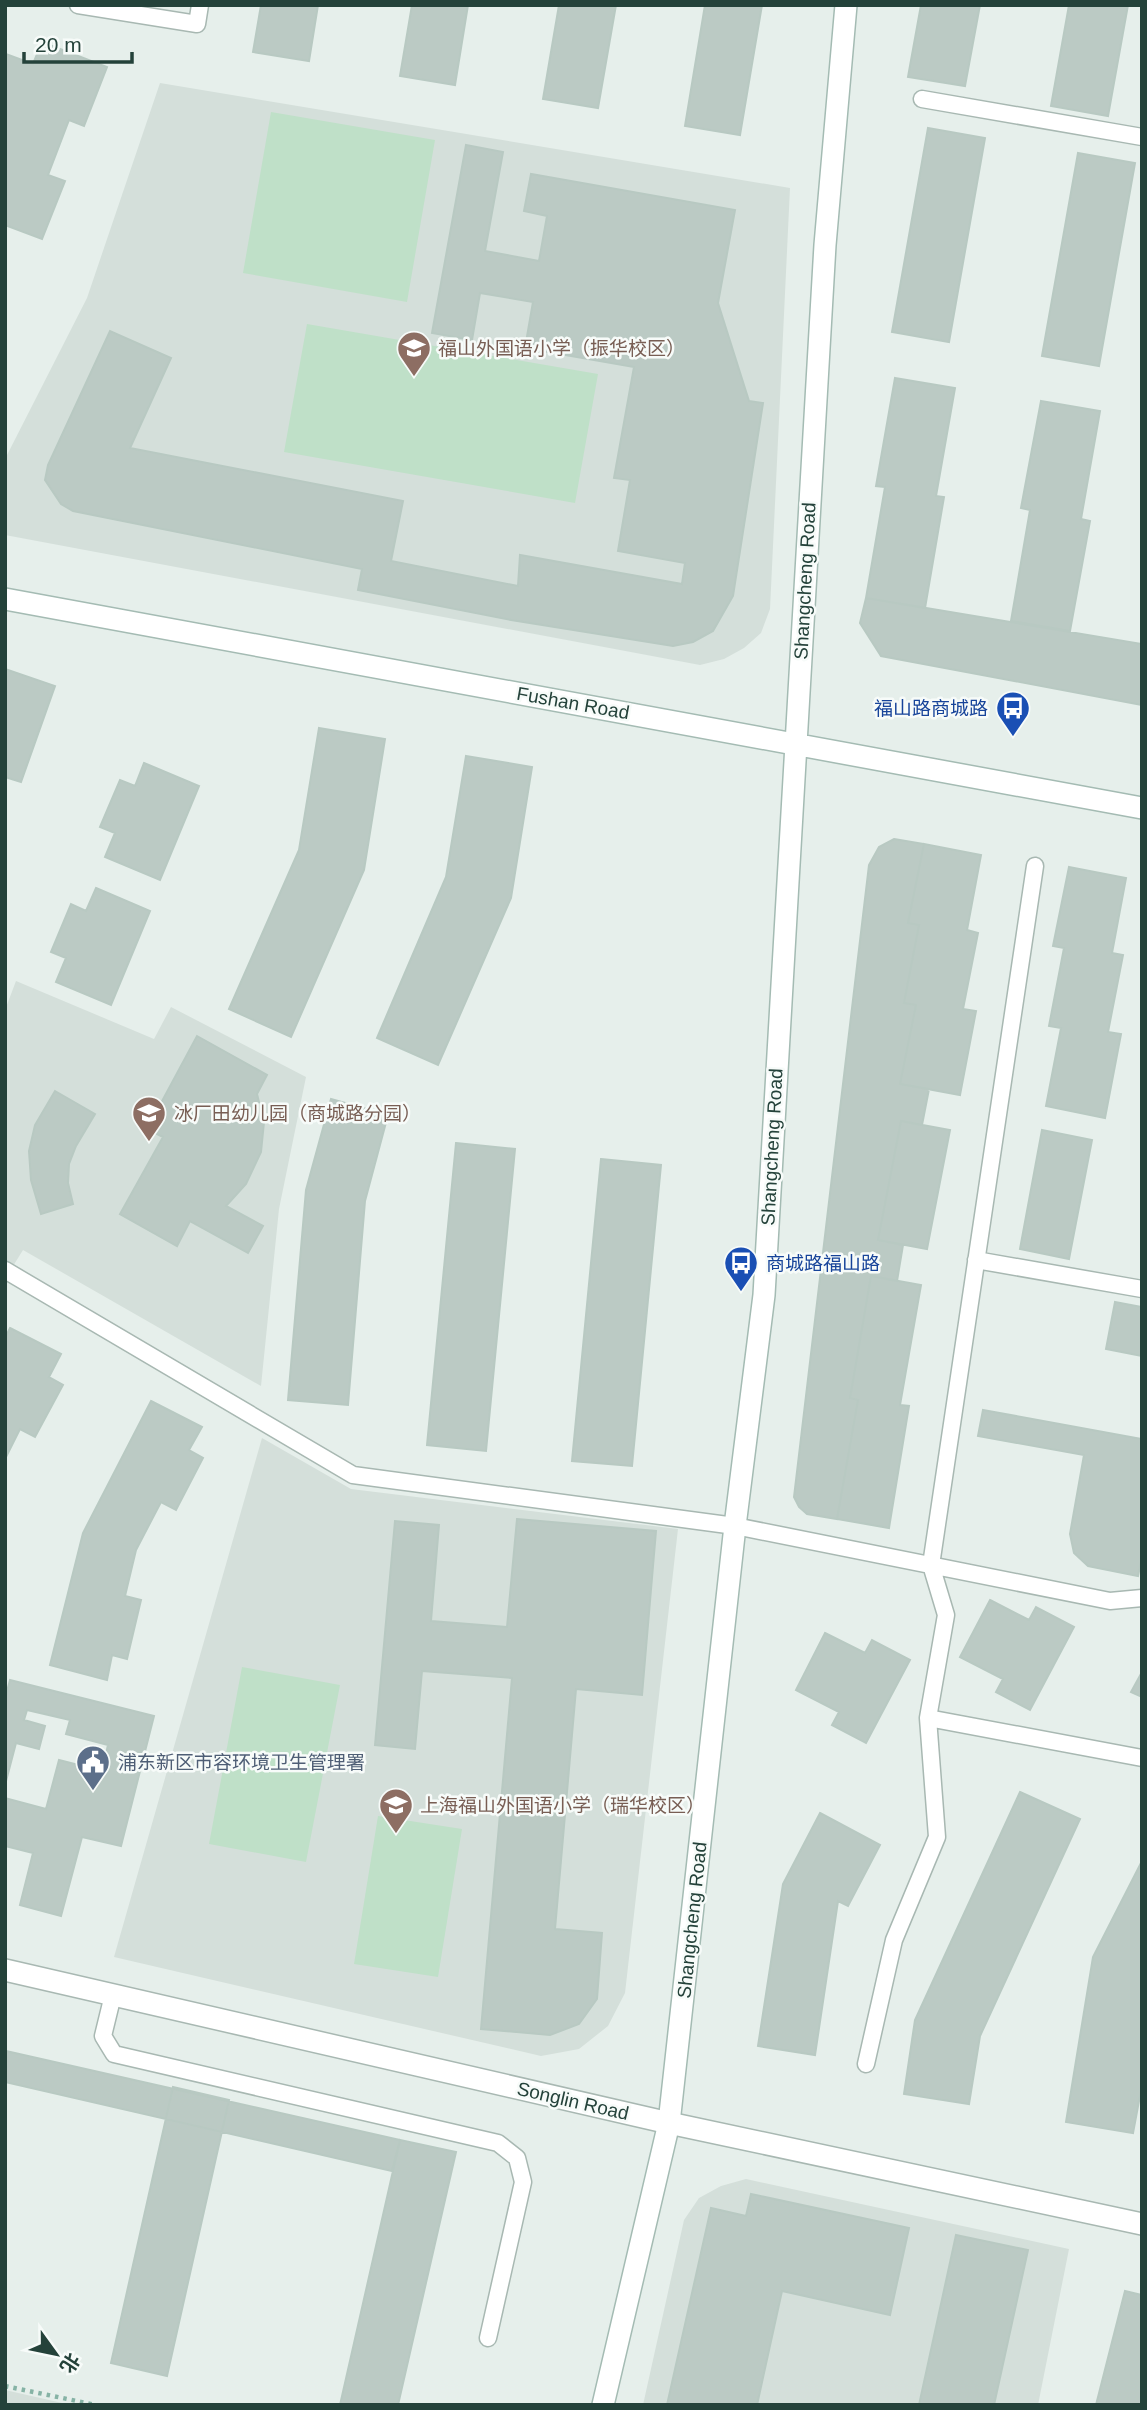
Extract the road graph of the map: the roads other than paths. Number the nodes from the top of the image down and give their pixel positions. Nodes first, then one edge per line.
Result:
1 (78, 5) edge
2 (200, 5) edge
3 (846, 5) edge
4 (922, 99) dead end
5 (1142, 137) edge
6 (5, 599) edge
7 (795, 744) junction
8 (1142, 807) edge
9 (1035, 866) dead end
10 (976, 1260) junction
11 (6, 1272) edge
12 (1142, 1289) edge
13 (736, 1526) junction
14 (931, 1565) junction
15 (1142, 1598) edge
16 (928, 1718) junction
17 (1142, 1758) edge
18 (5, 1970) edge
19 (113, 1995) junction
20 (866, 2064) dead end
21 (669, 2123) junction
22 (1142, 2224) edge
23 (488, 2338) dead end
24 (603, 2405) edge

1 - 2 lane
3 - 7 street, Shangcheng Road
4 - 5 lane
6 - 7 street, Fushan Road
7 - 8 street, Fushan Road
7 - 13 street, Shangcheng Road
9 - 10 lane
10 - 12 lane
10 - 14 lane
11 - 13 lane
13 - 14 lane
13 - 21 street, Shangcheng Road
14 - 15 lane
14 - 16 lane
16 - 17 lane
16 - 20 lane
18 - 19 street, Songlin Road
19 - 21 street, Songlin Road
19 - 23 lane
21 - 22 street, Songlin Road
21 - 24 street, Shangcheng Road

